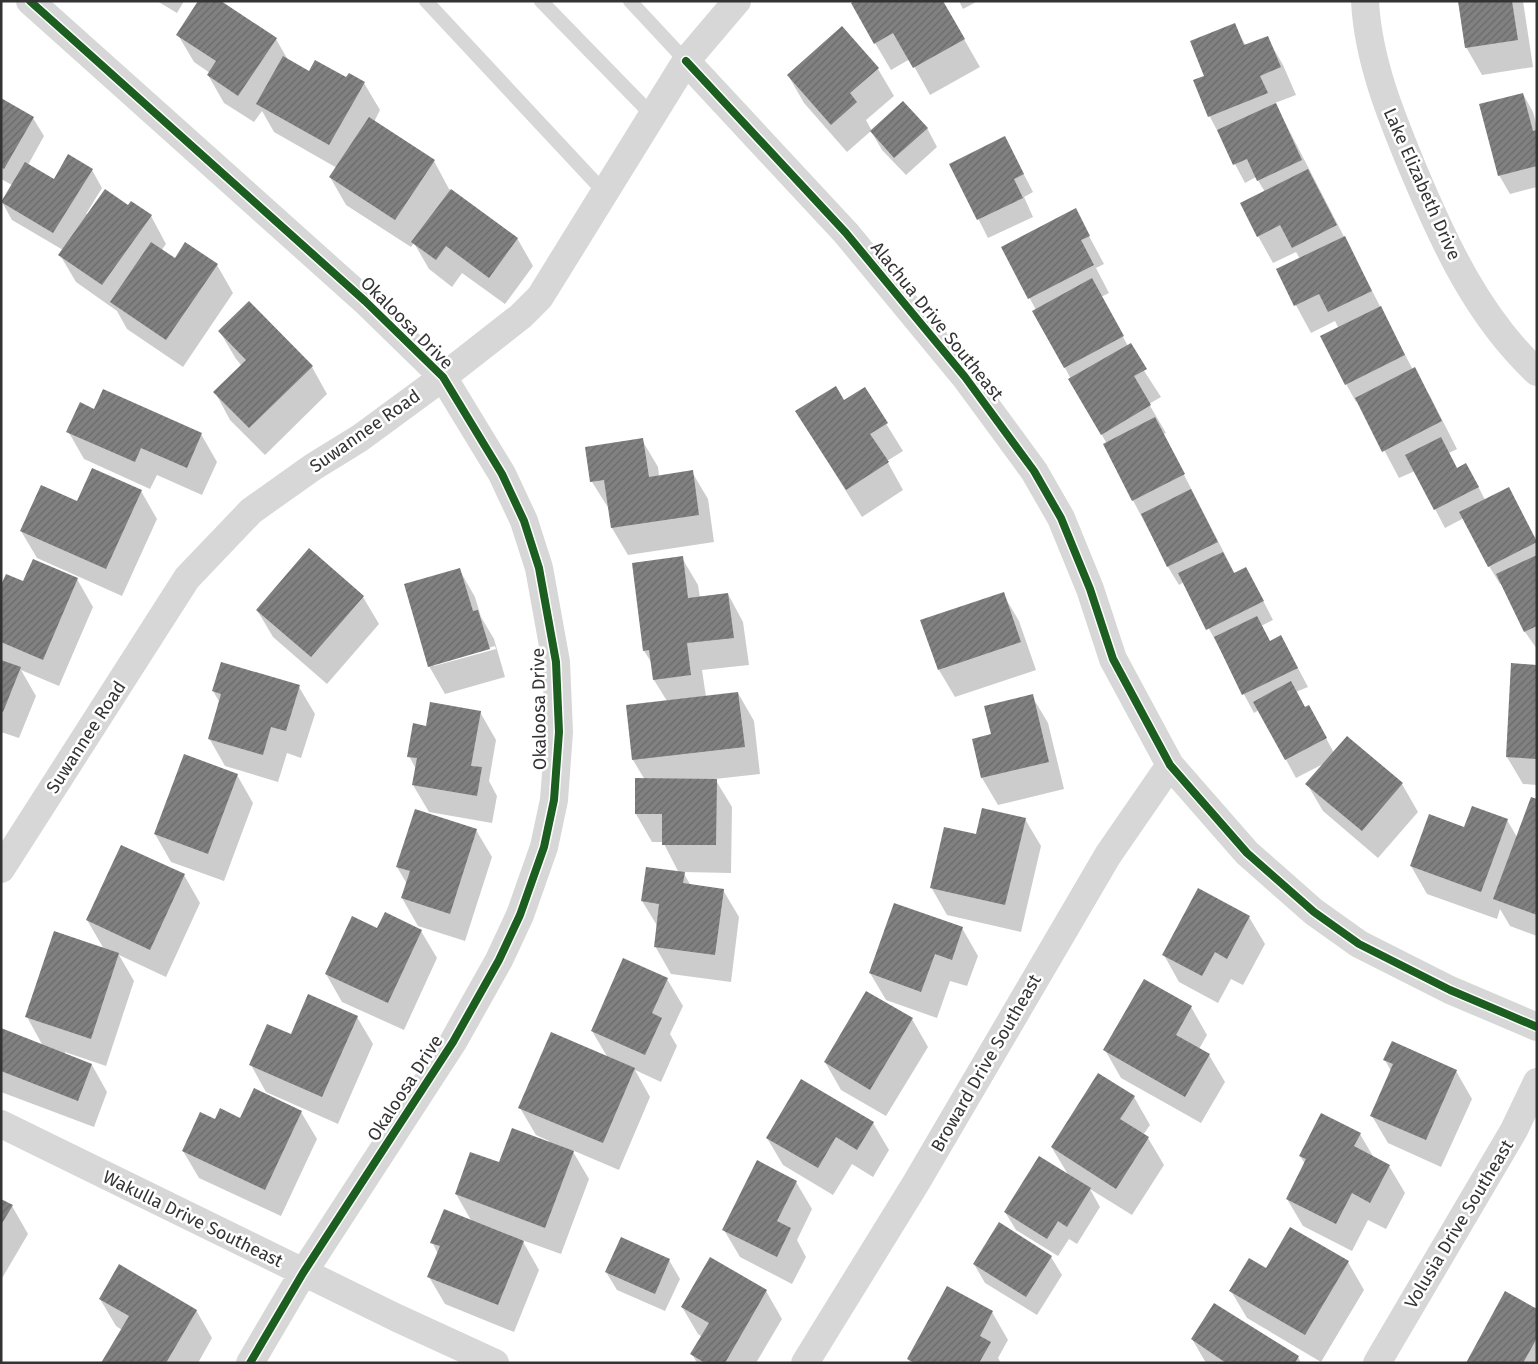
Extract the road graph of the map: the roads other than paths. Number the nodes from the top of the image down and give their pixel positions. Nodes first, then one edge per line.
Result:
1 (30, 1) edge
2 (426, 1) edge
3 (541, 1) edge
4 (630, 1) edge
5 (737, 1) edge
6 (1365, 1) edge
7 (686, 61) junction
8 (653, 116) junction
9 (606, 194) junction
10 (1537, 372) edge
11 (443, 377) junction
12 (1170, 765) junction
13 (1, 869) edge
14 (1537, 1027) edge
15 (1537, 1082) edge
16 (1, 1124) edge
17 (303, 1273) junction
18 (250, 1363) edge
19 (495, 1363) edge
20 (805, 1363) edge
21 (1377, 1363) edge

1 - 11 street, Okaloosa Drive
2 - 9 lane
3 - 8 lane
4 - 7 lane
5 - 7 street, Suwannee Road
6 - 10 street, Lake Elizabeth Drive
7 - 8 street, Suwannee Road
7 - 12 street, Alachua Drive Southeast
8 - 9 street, Suwannee Road
9 - 11 street, Suwannee Road
11 - 13 street, Suwannee Road
11 - 17 street, Okaloosa Drive
12 - 14 street, Alachua Drive Southeast
12 - 20 street, Broward Drive Southeast
15 - 21 street, Volusia Drive Southeast
16 - 17 street, Wakulla Drive Southeast
17 - 18 street, Okaloosa Drive
17 - 19 street, Wakulla Drive Southeast

